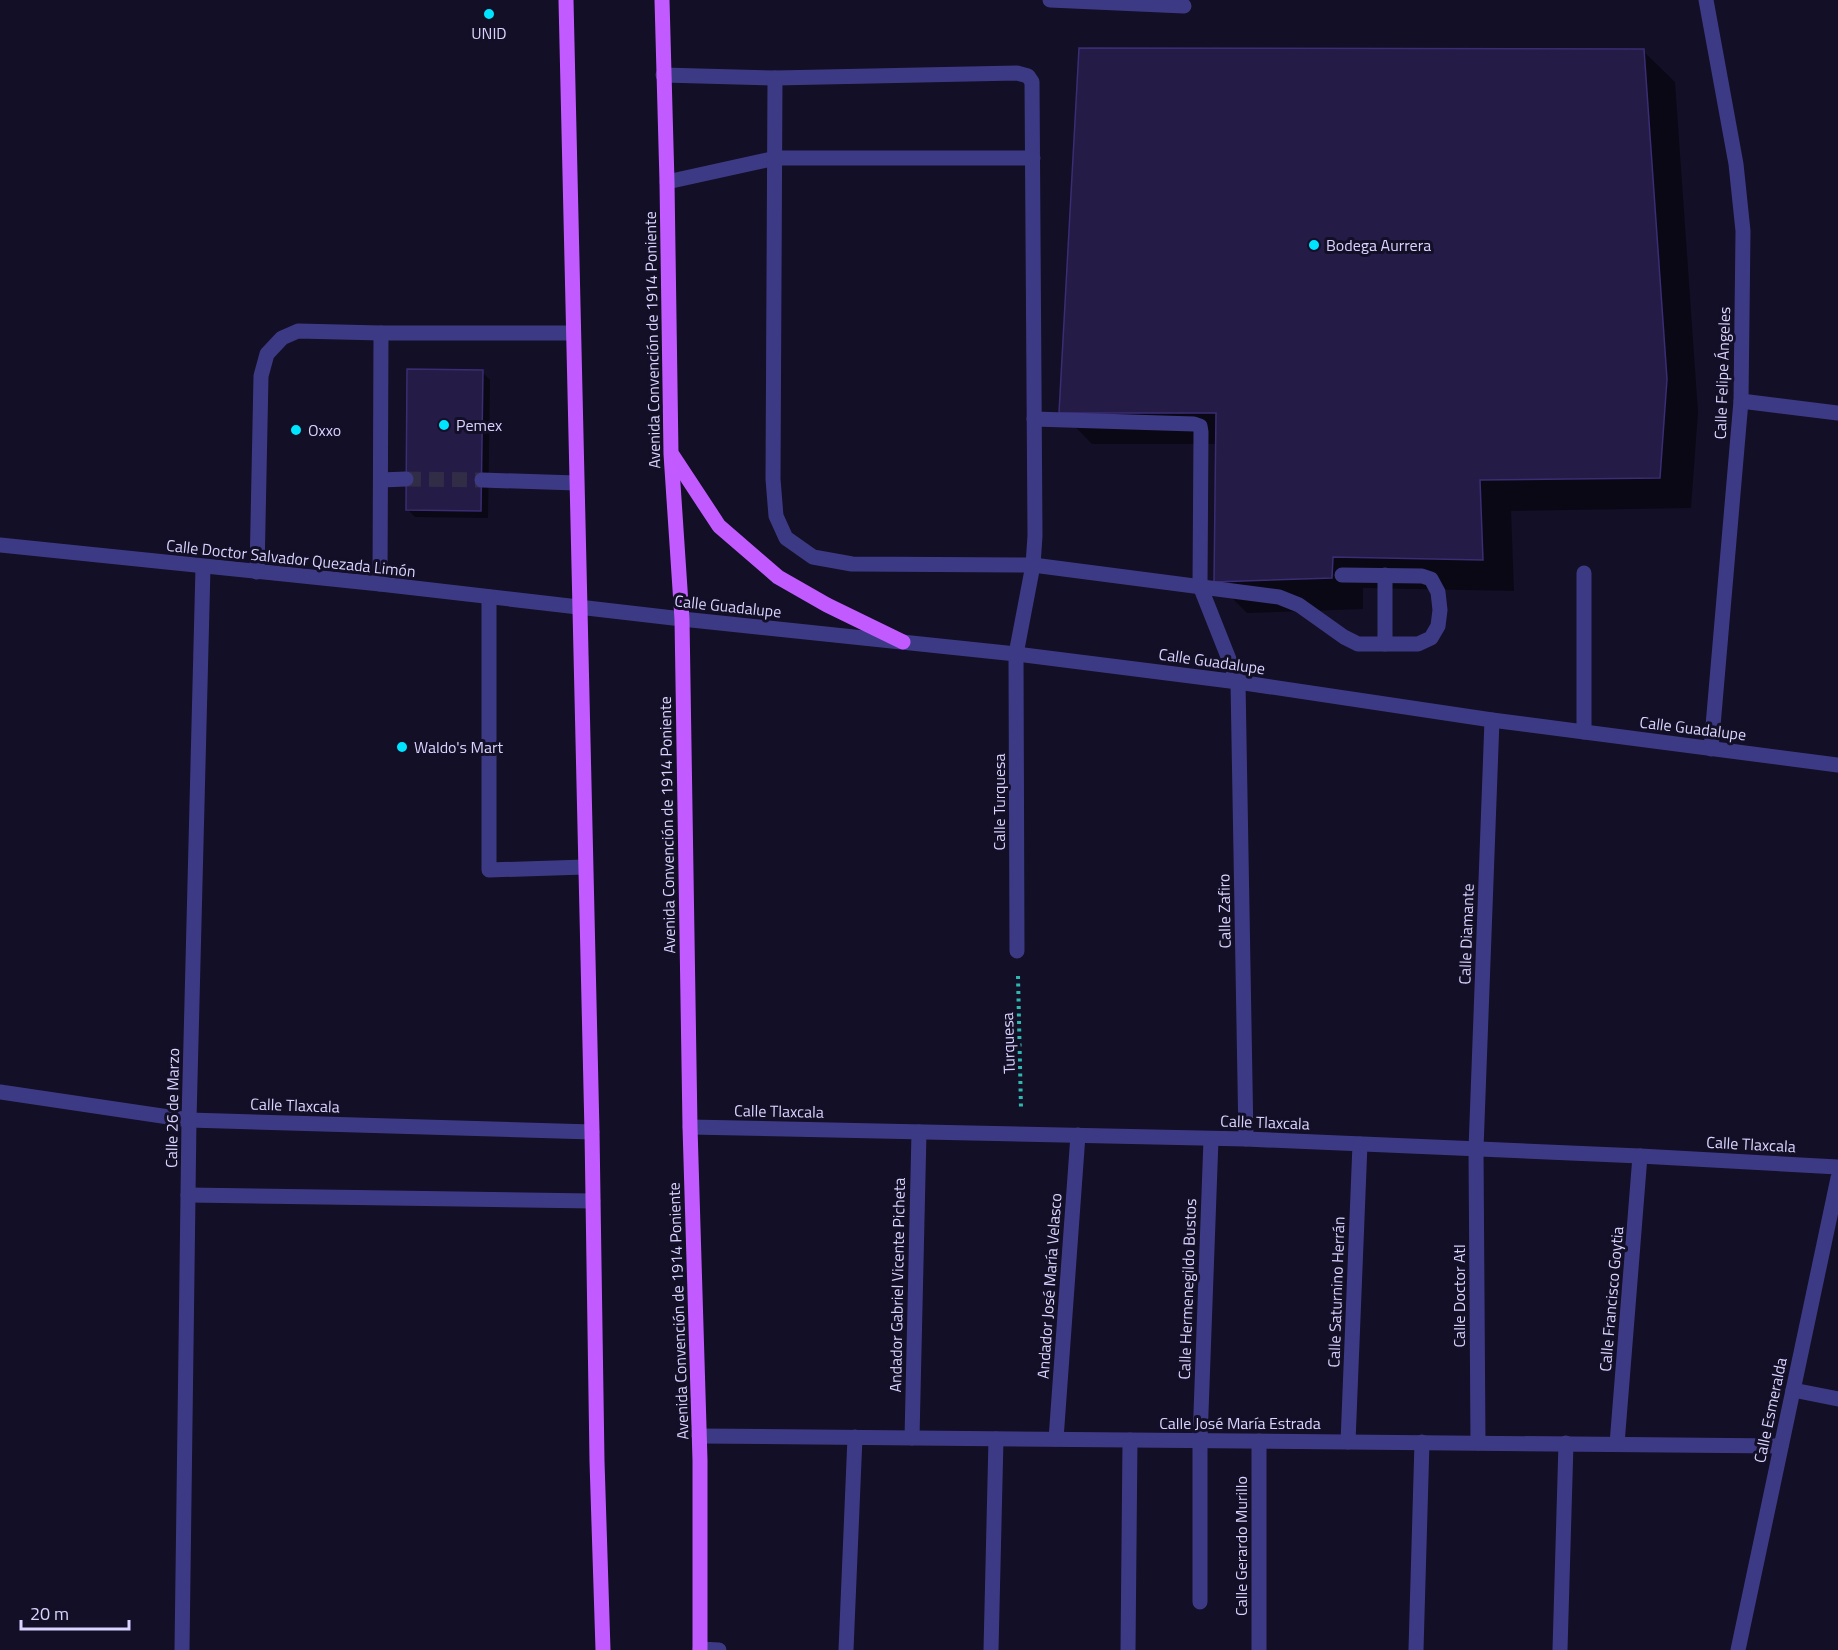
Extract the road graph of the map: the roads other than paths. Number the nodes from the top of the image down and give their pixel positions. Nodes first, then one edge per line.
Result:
1 (566, 0) edge
2 (662, 0) edge
3 (1050, 0) edge
4 (1706, 0) edge
5 (1184, 6) dead end
6 (663, 75) junction
7 (776, 78) junction
8 (776, 158) junction
9 (1033, 158) junction
10 (667, 182) junction
11 (381, 333) junction
12 (573, 333) junction
13 (1741, 401) junction
14 (1838, 413) edge
15 (1034, 419) junction
16 (671, 454) junction
17 (406, 479) tunnel mouth
18 (381, 480) junction
19 (482, 480) tunnel mouth
20 (576, 483) junction
21 (0, 545) edge
22 (1033, 565) junction
23 (203, 567) junction
24 (257, 572) junction
25 (1584, 573) dead end
26 (1342, 574) dead end
27 (1385, 575) junction
28 (380, 584) junction
29 (1200, 586) junction
30 (489, 597) junction
31 (579, 608) junction
32 (682, 619) junction
33 (903, 642) junction
34 (1385, 644) junction
35 (1017, 654) junction
36 (1238, 682) junction
37 (1492, 720) junction
38 (1584, 732) junction
39 (1711, 749) junction
40 (1838, 765) edge
41 (585, 867) junction
42 (1017, 951) road end
43 (0, 1092) edge
44 (189, 1120) junction
45 (690, 1127) junction
46 (592, 1132) junction
47 (919, 1132) junction
48 (1078, 1135) junction
49 (1211, 1139) junction
50 (1246, 1139) junction
51 (1360, 1144) junction
52 (1476, 1149) junction
53 (1640, 1156) junction
54 (1838, 1167) edge
55 (1838, 1178) edge
56 (188, 1195) junction
57 (593, 1201) junction
58 (1793, 1390) junction
59 (1838, 1400) edge
60 (699, 1436) junction
61 (855, 1437) junction
62 (912, 1438) junction
63 (996, 1439) junction
64 (1056, 1439) junction
65 (1130, 1440) junction
66 (1200, 1440) junction
67 (1259, 1441) junction
68 (1348, 1442) junction
69 (1422, 1442) junction
70 (1478, 1443) junction
71 (1566, 1443) junction
72 (1617, 1444) junction
73 (1781, 1446) junction
74 (1200, 1602) dead end
75 (182, 1650) edge
76 (603, 1650) edge
77 (700, 1650) edge
78 (719, 1650) edge
79 (846, 1650) edge
80 (991, 1650) edge
81 (1128, 1650) edge
82 (1259, 1650) edge
83 (1416, 1650) edge
84 (1560, 1650) edge
85 (1738, 1650) edge

1 - 12 main road
2 - 6 main road, Avenida Convención de 1914 Poniente
3 - 5 street
4 - 13 street, Calle Felipe Ángeles
6 - 7 street
6 - 10 main road, Avenida Convención de 1914 Poniente
7 - 8 street
7 - 9 street, Calle Turquesa
8 - 9 street
8 - 10 street
8 - 22 street
9 - 15 street, Calle Turquesa
10 - 16 main road, Avenida Convención de 1914 Poniente
11 - 12 street
11 - 18 street
11 - 24 street
12 - 20 main road
13 - 14 street
13 - 39 street, Calle Felipe Ángeles
15 - 22 street, Calle Turquesa
15 - 29 street
16 - 32 main road, Avenida Convención de 1914 Poniente
16 - 33 main road
17 - 18 street
18 - 28 street
19 - 20 street
20 - 31 main road
21 - 23 street, Calle Doctor Salvador Quezada Limón
22 - 29 street
22 - 35 street, Calle Turquesa
23 - 24 street, Calle Doctor Salvador Quezada Limón
23 - 44 street, Calle 26 de Marzo
24 - 28 street, Calle Doctor Salvador Quezada Limón
25 - 38 street
26 - 27 street
27 - 34 street
27 - 34 street
28 - 30 street, Calle Doctor Salvador Quezada Limón
29 - 34 street
29 - 36 street
30 - 31 street, Calle Doctor Salvador Quezada Limón
30 - 41 street
31 - 32 street, Calle Guadalupe
31 - 41 main road
32 - 33 street, Calle Guadalupe
32 - 45 main road, Avenida Convención de 1914 Poniente
33 - 35 street, Calle Guadalupe
35 - 36 street, Calle Guadalupe
35 - 42 street, Calle Turquesa
36 - 37 street, Calle Guadalupe
36 - 50 street, Calle Zafiro
37 - 38 street, Calle Guadalupe
37 - 52 street, Calle Diamante
38 - 39 street, Calle Guadalupe
39 - 40 street, Calle Guadalupe
41 - 46 main road
43 - 44 street, Calle Tlaxcala
44 - 46 street, Calle Tlaxcala
44 - 56 street, Calle 26 de Marzo
45 - 47 street, Calle Tlaxcala
45 - 60 main road, Avenida Convención de 1914 Poniente
46 - 57 main road
47 - 48 street, Calle Tlaxcala
47 - 62 street, Andador Gabriel Vicente Picheta
48 - 49 street, Calle Tlaxcala
48 - 64 street, Andador José María Velasco
49 - 50 street, Calle Tlaxcala
49 - 66 street, Calle Hermenegildo Bustos
50 - 51 street, Calle Tlaxcala
51 - 52 street, Calle Tlaxcala
51 - 68 street, Calle Saturnino Herrán
52 - 53 street, Calle Tlaxcala
52 - 70 street, Calle Doctor Atl
53 - 54 street, Calle Tlaxcala
53 - 72 street, Calle Francisco Goytia
55 - 58 street, Calle Esmeralda
56 - 57 street
56 - 75 street, Calle 26 de Marzo
57 - 76 main road
58 - 59 street
58 - 73 street, Calle Esmeralda
60 - 61 street, Calle José María Estrada
60 - 77 main road, Avenida Convención de 1914 Poniente
61 - 62 street, Calle José María Estrada
61 - 79 street
62 - 63 street, Calle José María Estrada
63 - 64 street, Calle José María Estrada
63 - 80 street
64 - 65 street, Calle José María Estrada
65 - 66 street, Calle José María Estrada
65 - 81 street
66 - 67 street, Calle José María Estrada
66 - 74 street, Calle Hermenegildo Bustos
67 - 68 street, Calle José María Estrada
67 - 82 street, Calle Gerardo Murillo
68 - 69 street, Calle José María Estrada
69 - 70 street, Calle José María Estrada
69 - 83 street
70 - 71 street, Calle José María Estrada
71 - 72 street, Calle José María Estrada
71 - 84 street
72 - 73 street, Calle José María Estrada
73 - 85 street, Calle Esmeralda
77 - 78 street

